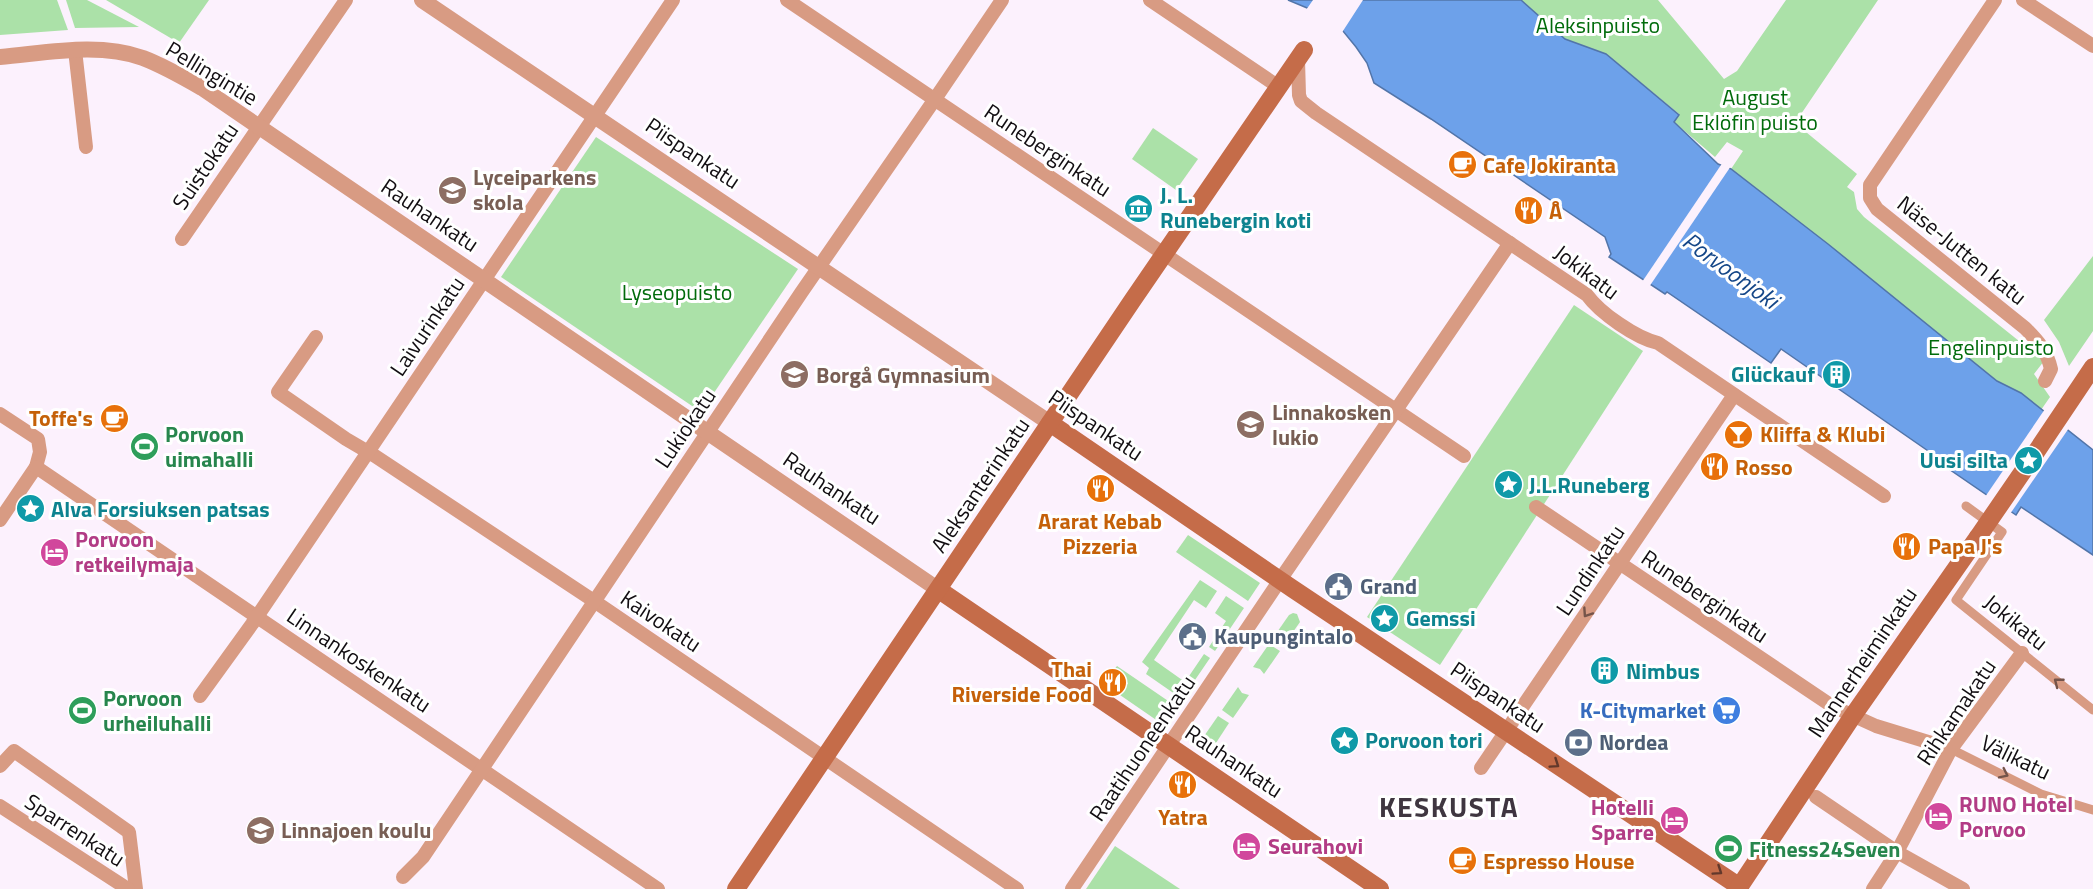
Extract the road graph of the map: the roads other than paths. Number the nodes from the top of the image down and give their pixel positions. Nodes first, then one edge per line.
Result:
1 (346, 0) edge
2 (422, 0) edge
3 (673, 0) edge
4 (787, 0) edge
5 (1002, 0) edge
6 (1150, 0) edge
7 (1995, 0) edge
8 (2023, 0) edge
9 (2093, 46) edge
10 (75, 50) junction
11 (1301, 55) joint
12 (0, 57) edge
13 (1279, 87) junction
14 (935, 99) junction
15 (595, 117) junction
16 (257, 127) junction
17 (86, 147) dead end
18 (182, 238) dead end
19 (1510, 243) junction
20 (1165, 254) junction
21 (819, 267) junction
22 (483, 280) junction
23 (316, 337) dead end
24 (2092, 369) edge
25 (2045, 381) dead end
26 (1734, 395) junction
27 (1396, 410) junction
28 (0, 414) edge
29 (1050, 423) junction
30 (707, 433) junction
31 (369, 452) junction
32 (1464, 456) dead end
33 (36, 467) junction
34 (1884, 496) dead end
35 (1966, 506) dead end
36 (1536, 507) dead end
37 (0, 520) edge
38 (1619, 565) junction
39 (1280, 580) junction
40 (939, 590) junction
41 (594, 601) junction
42 (257, 616) junction
43 (2022, 654) junction
44 (200, 696) dead end
45 (2093, 710) edge
46 (1852, 717) junction
47 (1506, 732) junction
48 (1169, 746) junction
49 (1951, 749) junction
50 (825, 758) junction
51 (0, 766) edge
52 (481, 768) junction
53 (1481, 768) dead end
54 (1816, 798) dead end
55 (0, 806) edge
56 (2093, 810) edge
57 (1897, 852) junction
58 (403, 877) dead end
59 (1740, 888) edge
60 (128, 889) edge
61 (136, 889) edge
62 (658, 889) edge
63 (736, 889) edge
64 (1017, 889) edge
65 (1072, 889) edge
66 (1380, 889) edge
67 (1873, 889) edge
68 (1963, 889) edge

1 - 16 street, Suistokatu
2 - 15 street, Piispankatu
3 - 15 street, Laivurinkatu
4 - 14 street, Runeberginkatu
5 - 14 street, Lukiokatu
6 - 13 street
7 - 25 street, Näse-Jutten katu
8 - 9 street
10 - 12 street, Pellingintie
10 - 16 street, Pellingintie
10 - 17 street
11 - 13 main road, Aleksanterinkatu
11 - 19 street, Jokikatu
13 - 20 main road, Aleksanterinkatu
14 - 20 street, Runeberginkatu
14 - 21 street, Lukiokatu
15 - 21 street, Piispankatu
15 - 22 street, Laivurinkatu
16 - 18 street, Suistokatu
16 - 22 street, Rauhankatu
19 - 26 street, Jokikatu
19 - 27 street, Raatihuoneenkatu
20 - 27 street, Runeberginkatu
20 - 29 main road, Aleksanterinkatu
21 - 29 street, Piispankatu
21 - 30 street, Lukiokatu
22 - 30 street, Rauhankatu
22 - 31 street, Laivurinkatu
23 - 31 street, Kaivokatu
24 - 46 main road, Mannerheiminkatu, bridge
26 - 34 street, Jokikatu
26 - 38 street, Lundinkatu
27 - 32 street, Runeberginkatu
27 - 39 street, Raatihuoneenkatu
28 - 33 street
29 - 39 main road, Piispankatu
29 - 40 main road, Aleksanterinkatu
30 - 40 street, Rauhankatu
30 - 41 street, Lukiokatu
31 - 41 street, Kaivokatu
31 - 42 street, Laivurinkatu
33 - 37 street
33 - 42 street, Linnankoskenkatu
35 - 43 street, Jokikatu
36 - 38 street, Runeberginkatu
38 - 46 street, Runeberginkatu
38 -> 47 street, Lundinkatu
39 - 47 main road, Piispankatu
39 - 48 street, Raatihuoneenkatu
40 - 48 main road, Rauhankatu
40 - 50 main road, Aleksanterinkatu
41 - 50 street, Kaivokatu
41 - 52 street, Lukiokatu
42 - 44 street, Laivurinkatu
42 - 52 street, Linnankoskenkatu
45 -> 43 street, Jokikatu
43 - 49 street, Rihkamakatu
46 - 49 street, Välikatu
46 - 59 main road, Mannerheiminkatu
47 - 53 street, Lundinkatu
47 -> 59 main road, Piispankatu
48 - 65 street, Raatihuoneenkatu
48 - 66 main road, Rauhankatu
49 -> 56 street, Välikatu
49 - 57 street, Rihkamakatu
50 - 63 main road, Aleksanterinkatu
50 - 64 street, Kaivokatu
51 - 61 street
52 - 58 street, Lukiokatu
52 - 62 street, Linnankoskenkatu
54 - 57 street
55 - 60 street, Sparrenkatu
57 - 67 street, Rihkamakatu
57 - 68 street

